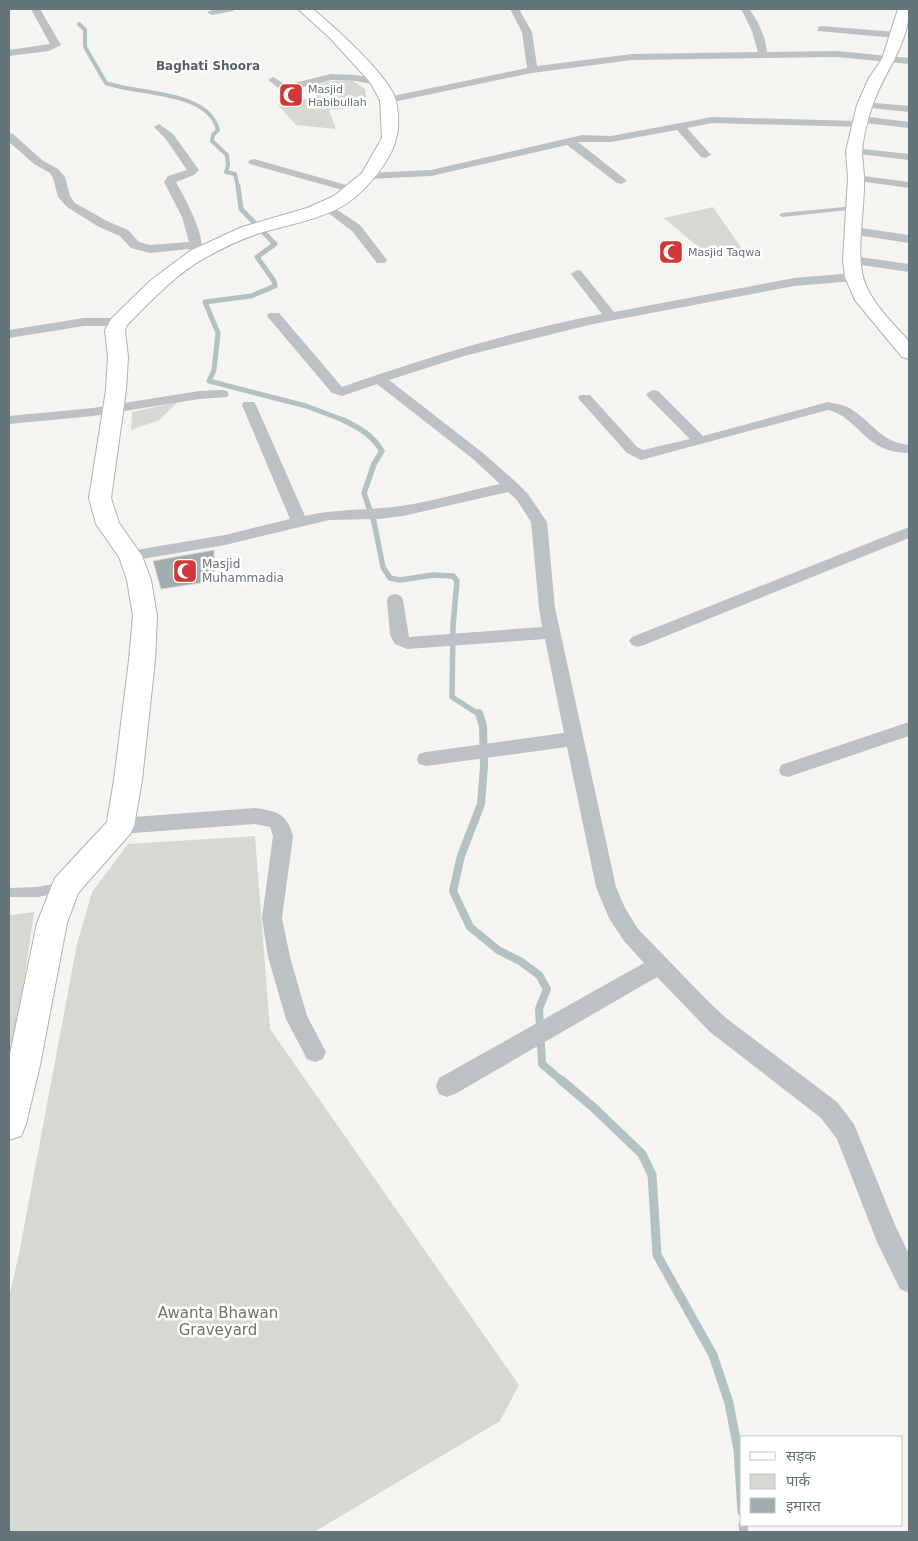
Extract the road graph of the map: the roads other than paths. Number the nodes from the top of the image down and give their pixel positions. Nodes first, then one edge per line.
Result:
1 (36, 9) edge
2 (230, 9) edge
3 (305, 9) edge
4 (515, 9) edge
5 (745, 9) edge
6 (906, 11) edge
7 (212, 12) dead end
8 (821, 29) dead end
9 (896, 35) junction
10 (9, 53) edge
11 (763, 56) junction
12 (888, 59) junction
13 (909, 61) edge
14 (532, 70) junction
15 (273, 80) dead end
16 (377, 82) junction
17 (388, 100) junction
18 (909, 109) edge
19 (862, 116) junction
20 (909, 125) edge
21 (680, 126) junction
22 (159, 127) dead end
23 (9, 136) edge
24 (569, 141) junction
25 (854, 151) junction
26 (705, 155) dead end
27 (909, 157) edge
28 (254, 162) dead end
29 (368, 176) junction
30 (856, 178) junction
31 (621, 181) dead end
32 (909, 185) edge
33 (353, 190) junction
34 (327, 207) junction
35 (855, 208) junction
36 (782, 215) dead end
37 (854, 231) junction
38 (909, 239) edge
39 (196, 250) junction
40 (381, 260) dead end
41 (852, 260) junction
42 (909, 268) edge
43 (577, 274) dead end
44 (854, 277) junction
45 (274, 316) dead end
46 (610, 316) junction
47 (119, 322) junction
48 (9, 334) edge
49 (906, 345) edge
50 (379, 378) junction
51 (222, 394) dead end
52 (653, 394) dead end
53 (585, 398) dead end
54 (249, 405) dead end
55 (112, 408) junction
56 (9, 420) edge
57 (700, 441) junction
58 (909, 449) edge
59 (512, 486) junction
60 (299, 521) junction
61 (909, 532) edge
62 (130, 556) junction
63 (395, 600) dead end
64 (552, 632) junction
65 (638, 640) dead end
66 (909, 729) edge
67 (575, 739) junction
68 (494, 750) joint
69 (472, 753) joint
70 (426, 760) dead end
71 (788, 770) dead end
72 (120, 826) junction
73 (65, 886) junction
74 (9, 893) edge
75 (659, 964) junction
76 (554, 1024) joint
77 (315, 1052) dead end
78 (447, 1086) dead end
79 (9, 1124) edge
80 (909, 1280) edge

1 - 10 street
2 - 7 street
3 - 16 street
4 - 14 street
5 - 11 street
6 - 9 street
8 - 9 street
9 - 12 street
11 - 12 street
11 - 14 street
12 - 13 street
12 - 19 street
14 - 17 street
15 - 16 street
16 - 17 street
17 - 29 street
18 - 19 street
19 - 20 street
19 - 21 street
19 - 25 street
21 - 24 street
21 - 26 street
22 - 39 street
23 - 39 street
24 - 29 street
24 - 31 street
25 - 27 street
25 - 30 street
28 - 33 street
29 - 33 street
30 - 32 street
30 - 35 street
33 - 34 street
34 - 39 street
34 - 40 street
35 - 36 lane
35 - 37 street
37 - 38 street
37 - 41 street
39 - 47 street
41 - 42 street
41 - 44 street
43 - 46 street
44 - 46 street
44 - 49 street
45 - 50 street
46 - 50 street
47 - 48 street
47 - 55 street
50 - 59 street
51 - 55 street
52 - 57 street
53 - 57 street
54 - 60 street
55 - 56 street
55 - 62 street
57 - 58 street
59 - 60 street
59 - 64 street
60 - 62 street
61 - 65 street
62 - 72 street
63 - 64 street
64 - 67 street
66 - 71 street
67 - 68 street
67 - 75 street
68 - 69 street
69 - 70 street
72 - 73 street
72 - 77 street
73 - 74 lane
73 - 79 street
75 - 76 street
75 - 80 street
76 - 78 street

